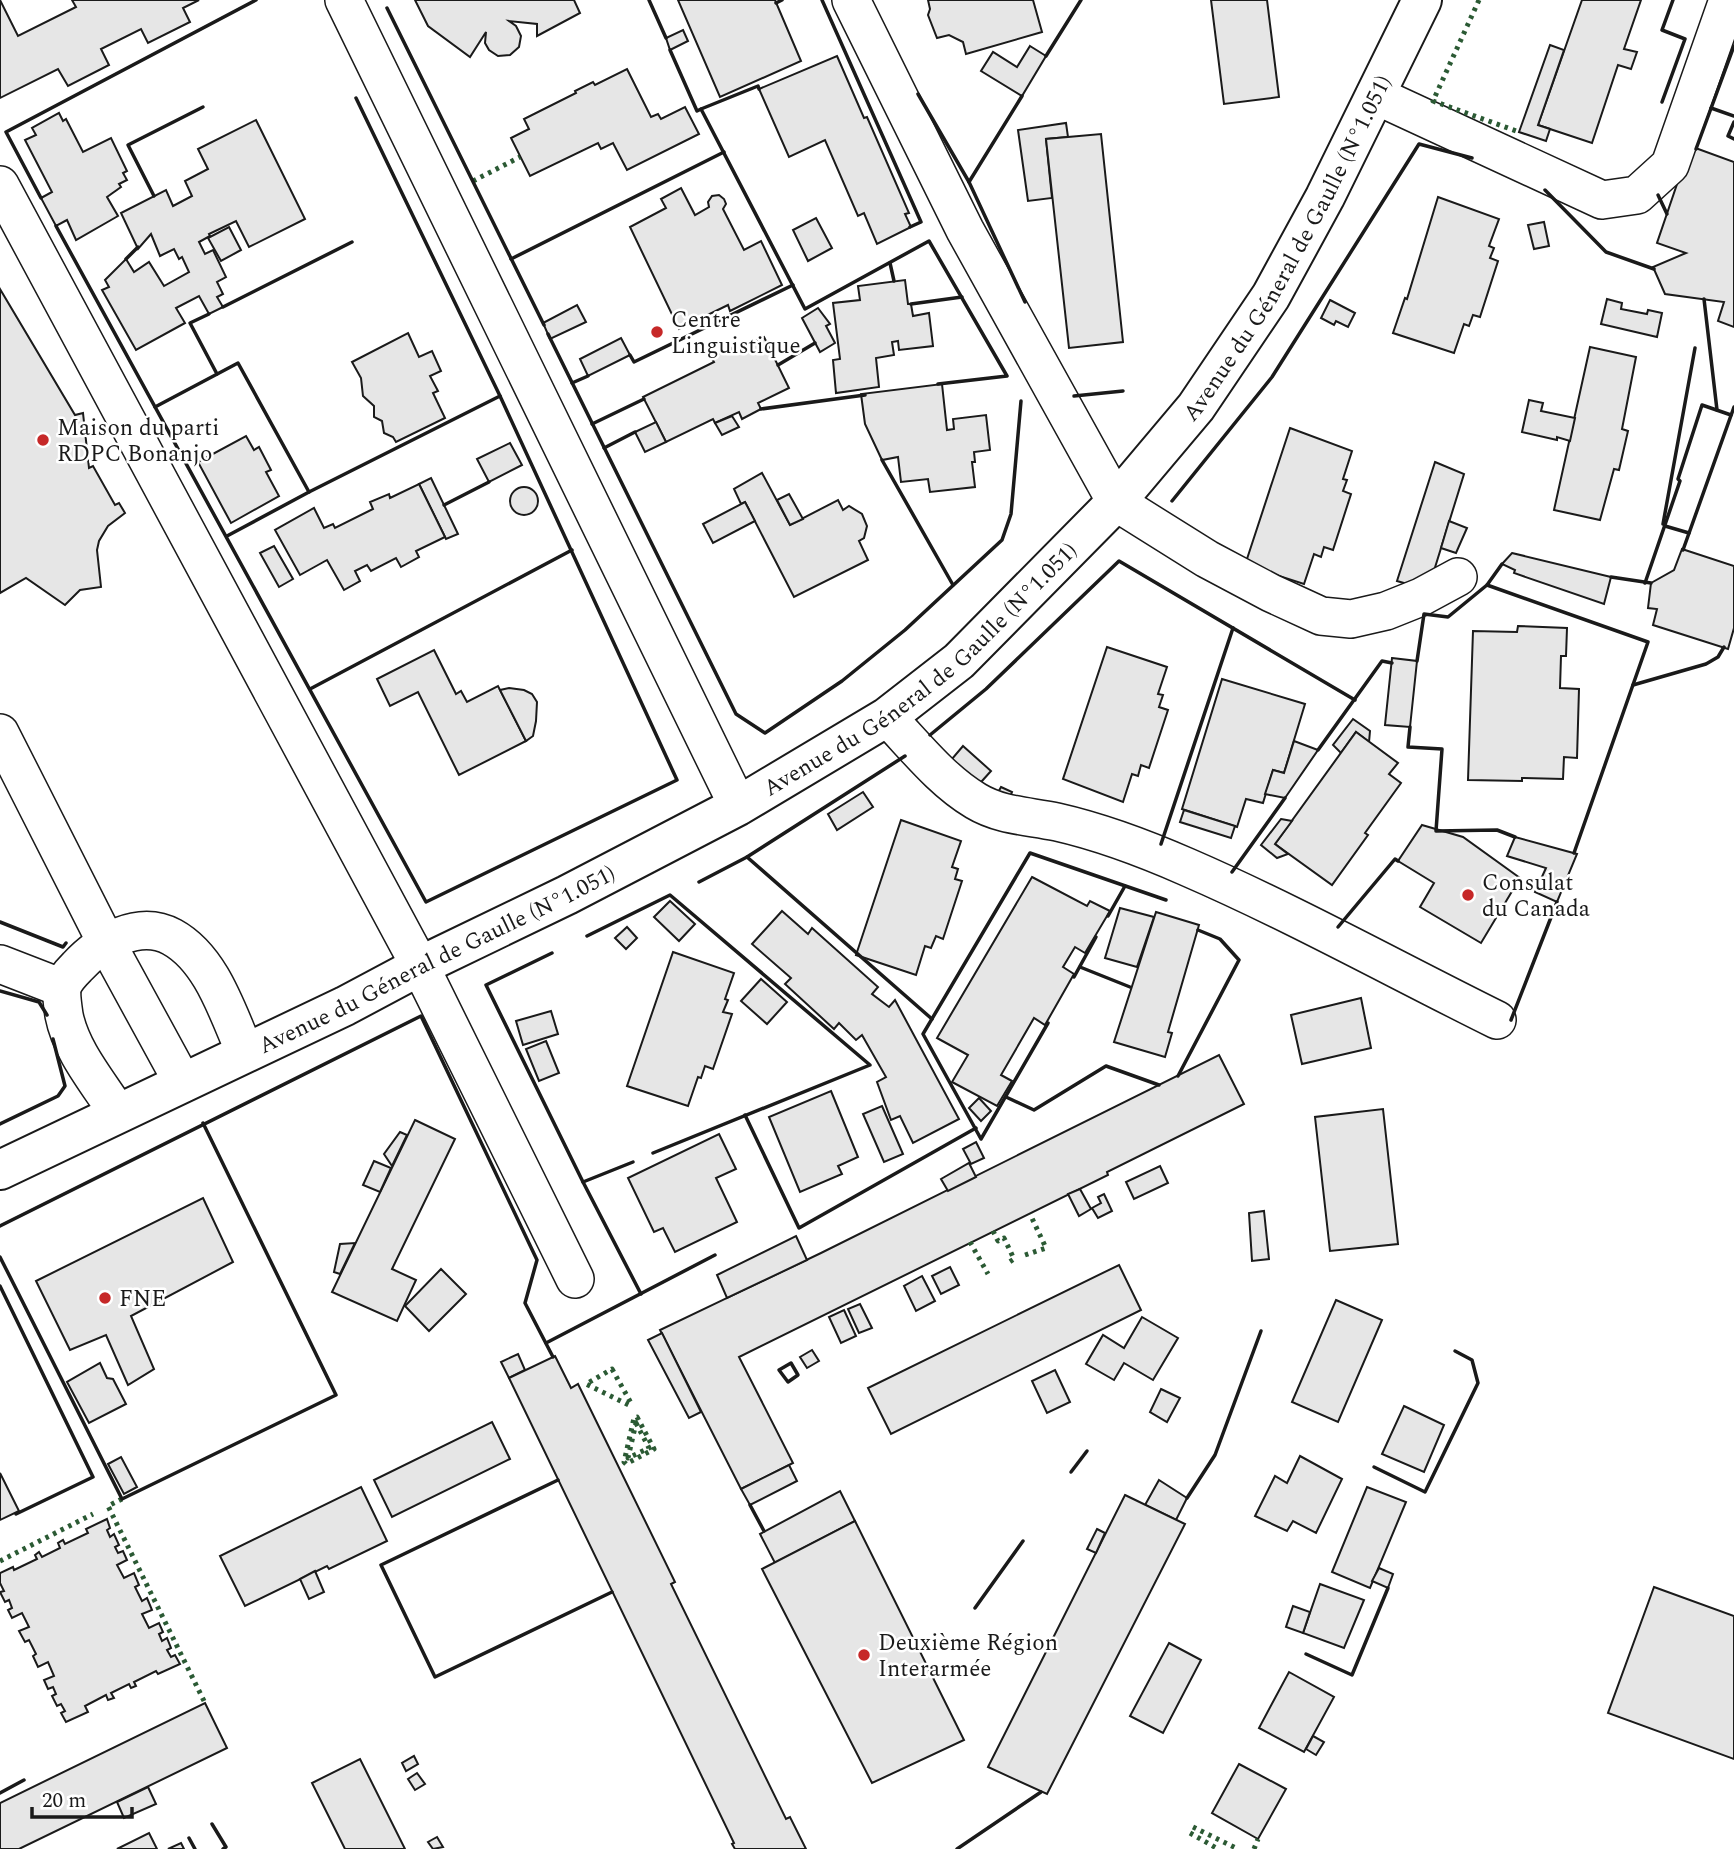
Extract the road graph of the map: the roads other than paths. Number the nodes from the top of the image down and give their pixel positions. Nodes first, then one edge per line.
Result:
1 (344, 0) edge
2 (851, 0) edge
3 (1422, 0) edge
4 (1728, 0) edge
5 (1375, 95) junction
6 (0, 185) edge
7 (1116, 502) junction
8 (1458, 577) dead end
9 (887, 717) junction
10 (0, 733) edge
11 (738, 806) junction
12 (106, 942) junction
13 (0, 964) edge
14 (421, 966) junction
15 (62, 988) junction
16 (1497, 1020) dead end
17 (245, 1052) junction
18 (183, 1083) junction
19 (117, 1112) junction
20 (0, 1170) edge
21 (575, 1279) dead end

1 - 11 street
2 - 7 street
3 - 5 main road, Avenue du Géneral de Gaulle (N°1.051)
4 - 5 street
5 - 7 main road, Avenue du Géneral de Gaulle (N°1.051)
6 - 14 street
7 - 8 street
7 - 9 main road, Avenue du Géneral de Gaulle (N°1.051)
9 - 11 main road, Avenue du Géneral de Gaulle (N°1.051)
9 - 16 street
10 - 12 street
11 - 14 main road, Avenue du Géneral de Gaulle (N°1.051)
12 - 15 street
12 - 17 street
12 - 18 street
13 - 15 street
14 - 17 main road, Avenue du Géneral de Gaulle (N°1.051)
14 - 21 street
15 - 19 street
17 - 18 main road, Avenue du Géneral de Gaulle (N°1.051)
18 - 19 main road, Avenue du Géneral de Gaulle (N°1.051)
19 - 20 main road, Avenue du Géneral de Gaulle (N°1.051)

